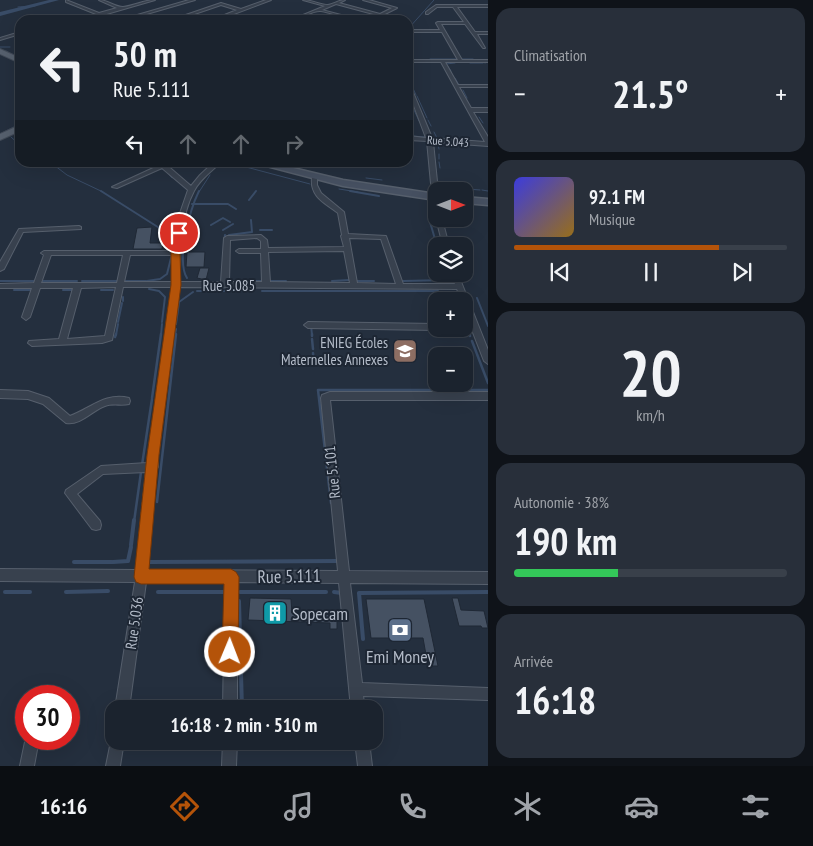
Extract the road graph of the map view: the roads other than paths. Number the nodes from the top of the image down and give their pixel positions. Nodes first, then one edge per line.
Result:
1 (101, 0) edge
2 (153, 0) edge
3 (193, 0) edge
4 (268, 0) edge
5 (304, 0) edge
6 (343, 0) edge
7 (365, 0) edge
8 (485, 0) edge
9 (67, 1) dead end
10 (229, 1) edge
11 (335, 3) junction
12 (221, 4) junction
13 (488, 5) edge
14 (329, 6) junction
15 (454, 6) junction
16 (120, 9) junction
17 (240, 10) junction
18 (320, 10) junction
19 (427, 13) dead end
20 (99, 14) junction
21 (96, 15) edge
22 (135, 15) edge
23 (140, 15) edge
24 (189, 15) edge
25 (227, 15) edge
26 (307, 15) edge
27 (339, 15) edge
28 (382, 15) joint
29 (466, 23) junction
30 (414, 31) dead end
31 (442, 31) junction
32 (474, 33) junction
33 (488, 33) edge
34 (15, 34) edge
35 (0, 39) edge
36 (484, 47) dead end
37 (0, 51) edge
38 (0, 55) edge
39 (15, 58) edge
40 (413, 61) edge
41 (442, 61) junction
42 (460, 61) junction
43 (488, 61) edge
44 (15, 62) edge
45 (456, 86) junction
46 (488, 86) edge
47 (413, 98) edge
48 (413, 108) edge
49 (417, 108) junction
50 (469, 110) junction
51 (488, 110) edge
52 (15, 130) edge
53 (0, 137) edge
54 (413, 139) edge
55 (430, 141) junction
56 (488, 143) edge
57 (160, 167) edge
58 (164, 167) edge
59 (212, 167) edge
60 (274, 167) edge
61 (289, 167) edge
62 (315, 178) junction
63 (434, 182) edge
64 (115, 187) dead end
65 (191, 190) junction
66 (428, 196) edge
67 (428, 196) edge
68 (473, 199) edge
69 (488, 200) edge
70 (79, 228) dead end
71 (344, 236) junction
72 (347, 249) junction
73 (265, 250) junction
74 (239, 251) dead end
75 (127, 253) junction
76 (176, 253) junction
77 (0, 269) edge
78 (457, 282) edge
79 (120, 284) junction
80 (225, 284) junction
81 (37, 285) junction
82 (78, 285) junction
83 (176, 285) junction
84 (266, 285) junction
85 (0, 286) edge
86 (354, 286) junction
87 (400, 286) junction
88 (459, 287) junction
89 (26, 318) dead end
90 (308, 325) dead end
91 (428, 327) edge
92 (475, 327) joint
93 (62, 342) junction
94 (32, 343) dead end
95 (488, 360) edge
96 (0, 394) edge
97 (488, 396) edge
98 (126, 401) dead end
99 (153, 467) junction
100 (96, 525) dead end
101 (0, 575) edge
102 (344, 576) junction
103 (141, 577) junction
104 (231, 577) junction
105 (488, 578) edge
106 (356, 689) junction
107 (488, 694) edge
108 (123, 700) edge
109 (230, 700) edge
110 (357, 700) edge
111 (30, 750) edge
112 (116, 750) edge
113 (230, 750) edge
114 (363, 750) edge
115 (27, 766) edge
116 (113, 766) edge
117 (230, 766) edge
118 (365, 766) edge

1 - 16 street
2 - 16 street
3 - 23 street
4 - 17 street
5 - 14 street
6 - 11 street
7 - 28 street
8 - 13 street
9 - 20 street
10 - 12 street
11 - 14 street
11 - 28 street
12 - 17 street
12 - 24 street
13 - 15 street
14 - 18 street
15 - 19 street
15 - 29 street
16 - 20 street
16 - 22 street
17 - 25 street
18 - 26 street
18 - 27 street
20 - 21 street
29 - 31 street
29 - 32 street
30 - 31 street
31 - 42 street
32 - 33 street
32 - 36 street
34 - 35 street
37 - 39 main road
38 - 44 main road
40 - 41 street
41 - 42 street
41 - 45 street
42 - 43 street
45 - 46 street
45 - 50 street
47 - 49 street
48 - 49 street
49 - 55 street
50 - 51 street
50 - 56 street
52 - 53 main road
54 - 55 street, Rue 5.043
55 - 56 street, Rue 5.043
55 - 63 street
57 - 64 street
58 - 65 street
59 - 65 street, Rue 5.036
60 - 62 main road
61 - 66 main road
62 - 67 main road
62 - 71 street
65 - 76 street, Rue 5.036
68 - 69 main road
70 - 77 street
71 - 72 street
71 - 87 street
72 - 73 street
72 - 86 street
73 - 74 street
73 - 80 street
73 - 84 street
75 - 76 street
75 - 79 street
75 - 81 street
76 - 83 street, Rue 5.036
78 - 88 street
79 - 82 street, Rue 5.085
79 - 83 street, Rue 5.085
79 - 93 street
80 - 83 street, Rue 5.085
80 - 84 street, Rue 5.085
81 - 82 street, Rue 5.085
81 - 85 street, Rue 5.085
81 - 89 street
82 - 93 street
83 - 99 street, Rue 5.036
84 - 86 street, Rue 5.085
86 - 87 street, Rue 5.085
87 - 88 street, Rue 5.085
88 - 92 street
90 - 91 street
92 - 95 street
93 - 94 street
96 - 98 street
97 - 102 street, Rue 5.101
99 - 100 street
99 - 103 street, Rue 5.036
101 - 103 street, Rue 5.111
102 - 104 street, Rue 5.111
102 - 105 street, Rue 5.111
102 - 106 street, Rue 5.101
103 - 104 street, Rue 5.111
103 - 108 street, Rue 5.036
104 - 109 street
106 - 107 street
106 - 110 street, Rue 5.101
111 - 115 street
112 - 116 street
113 - 117 street
114 - 118 street

